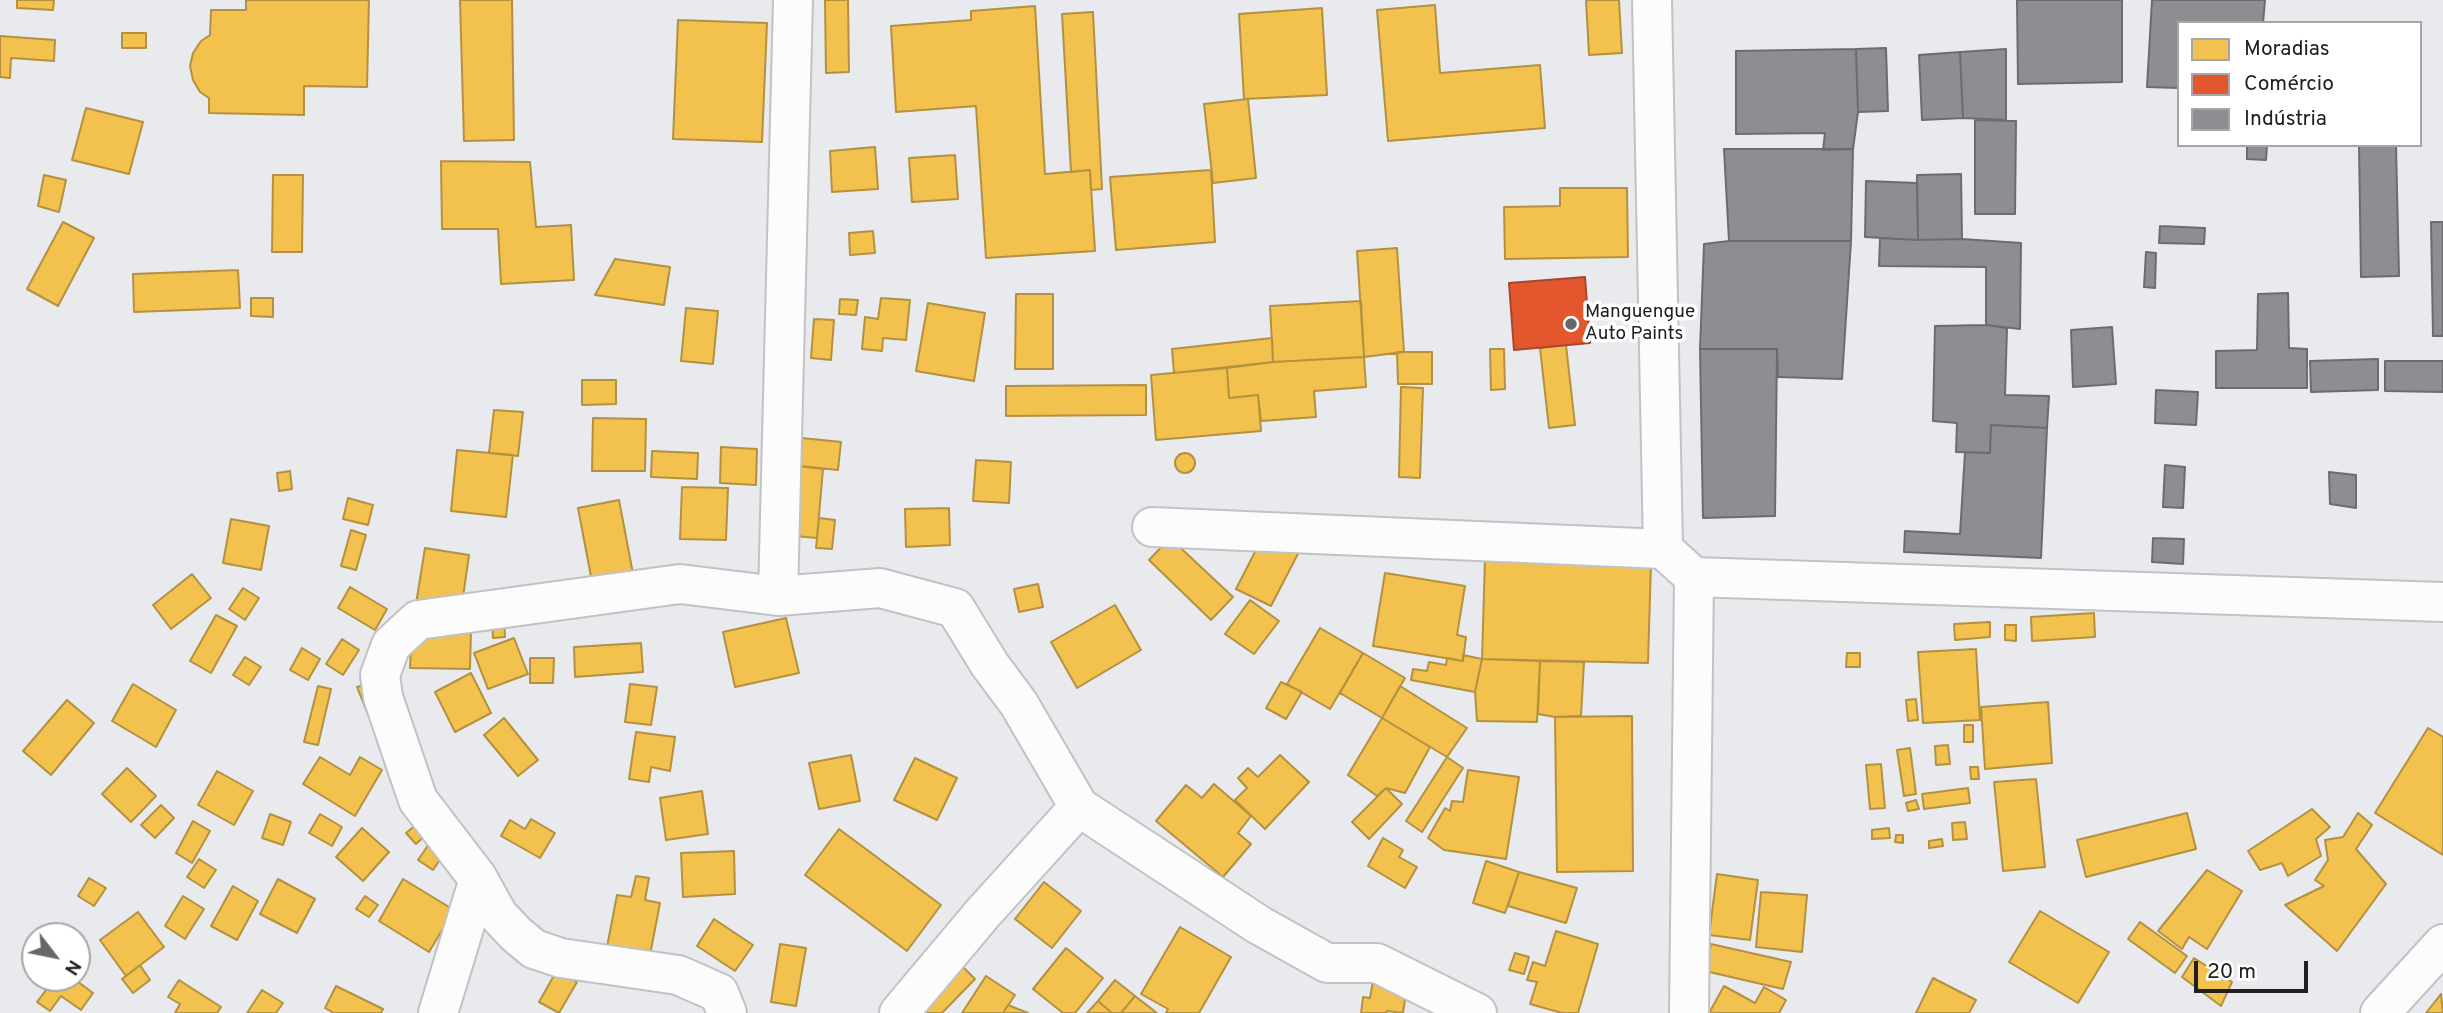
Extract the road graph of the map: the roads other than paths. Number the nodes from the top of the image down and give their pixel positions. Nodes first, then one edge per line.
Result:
1 (793, 0) edge
2 (1652, 0) edge
3 (1152, 527) dead end
4 (1663, 549) junction
5 (1694, 577) junction
6 (778, 596) junction
7 (2443, 602) edge
8 (1079, 807) junction
9 (478, 882) junction
10 (2443, 944) edge
11 (438, 1013) edge
12 (727, 1013) edge
13 (899, 1013) edge
14 (1477, 1013) edge
15 (1689, 1013) edge
16 (2380, 1013) edge

1 - 6 street
2 - 4 street
3 - 4 street
4 - 5 street
5 - 7 street
5 - 15 street
6 - 8 street
6 - 9 street
8 - 13 street
8 - 14 street
9 - 11 street
9 - 12 street
10 - 16 street

